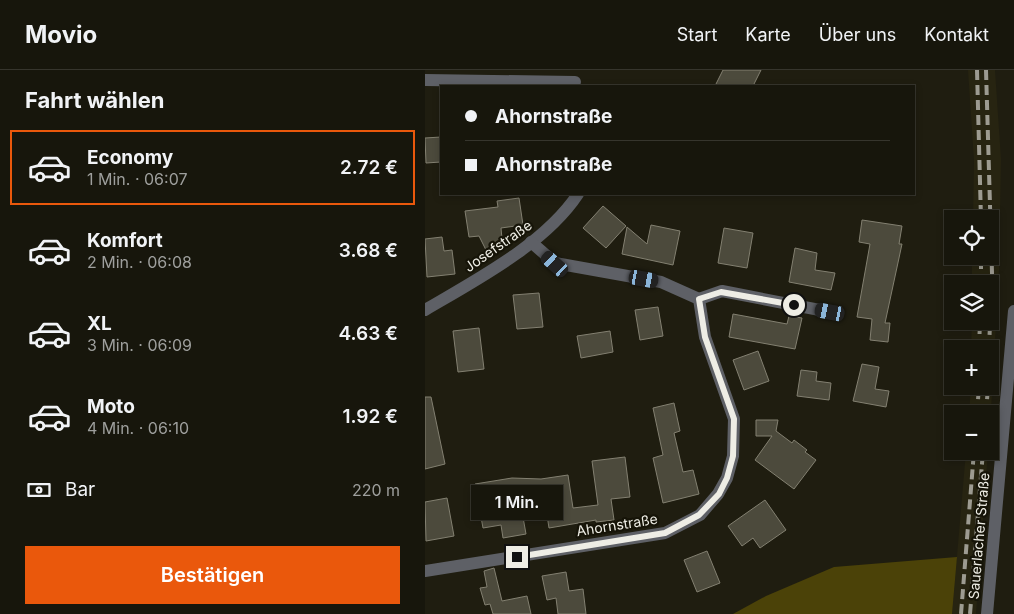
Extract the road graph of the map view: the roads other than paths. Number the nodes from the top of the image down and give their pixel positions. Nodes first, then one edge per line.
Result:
1 (575, 79) edge
2 (425, 80) edge
3 (577, 195) edge
4 (531, 242) junction
5 (699, 299) junction
6 (425, 310) edge
7 (1014, 311) edge
8 (830, 312) dead end
9 (425, 571) edge
10 (987, 614) edge

1 - 2 street
3 - 4 street, Josefstraße
4 - 5 street
4 - 6 street, Josefstraße
5 - 8 street
5 - 9 street, Ahornstraße
7 - 10 street, Sauerlacher Straße

